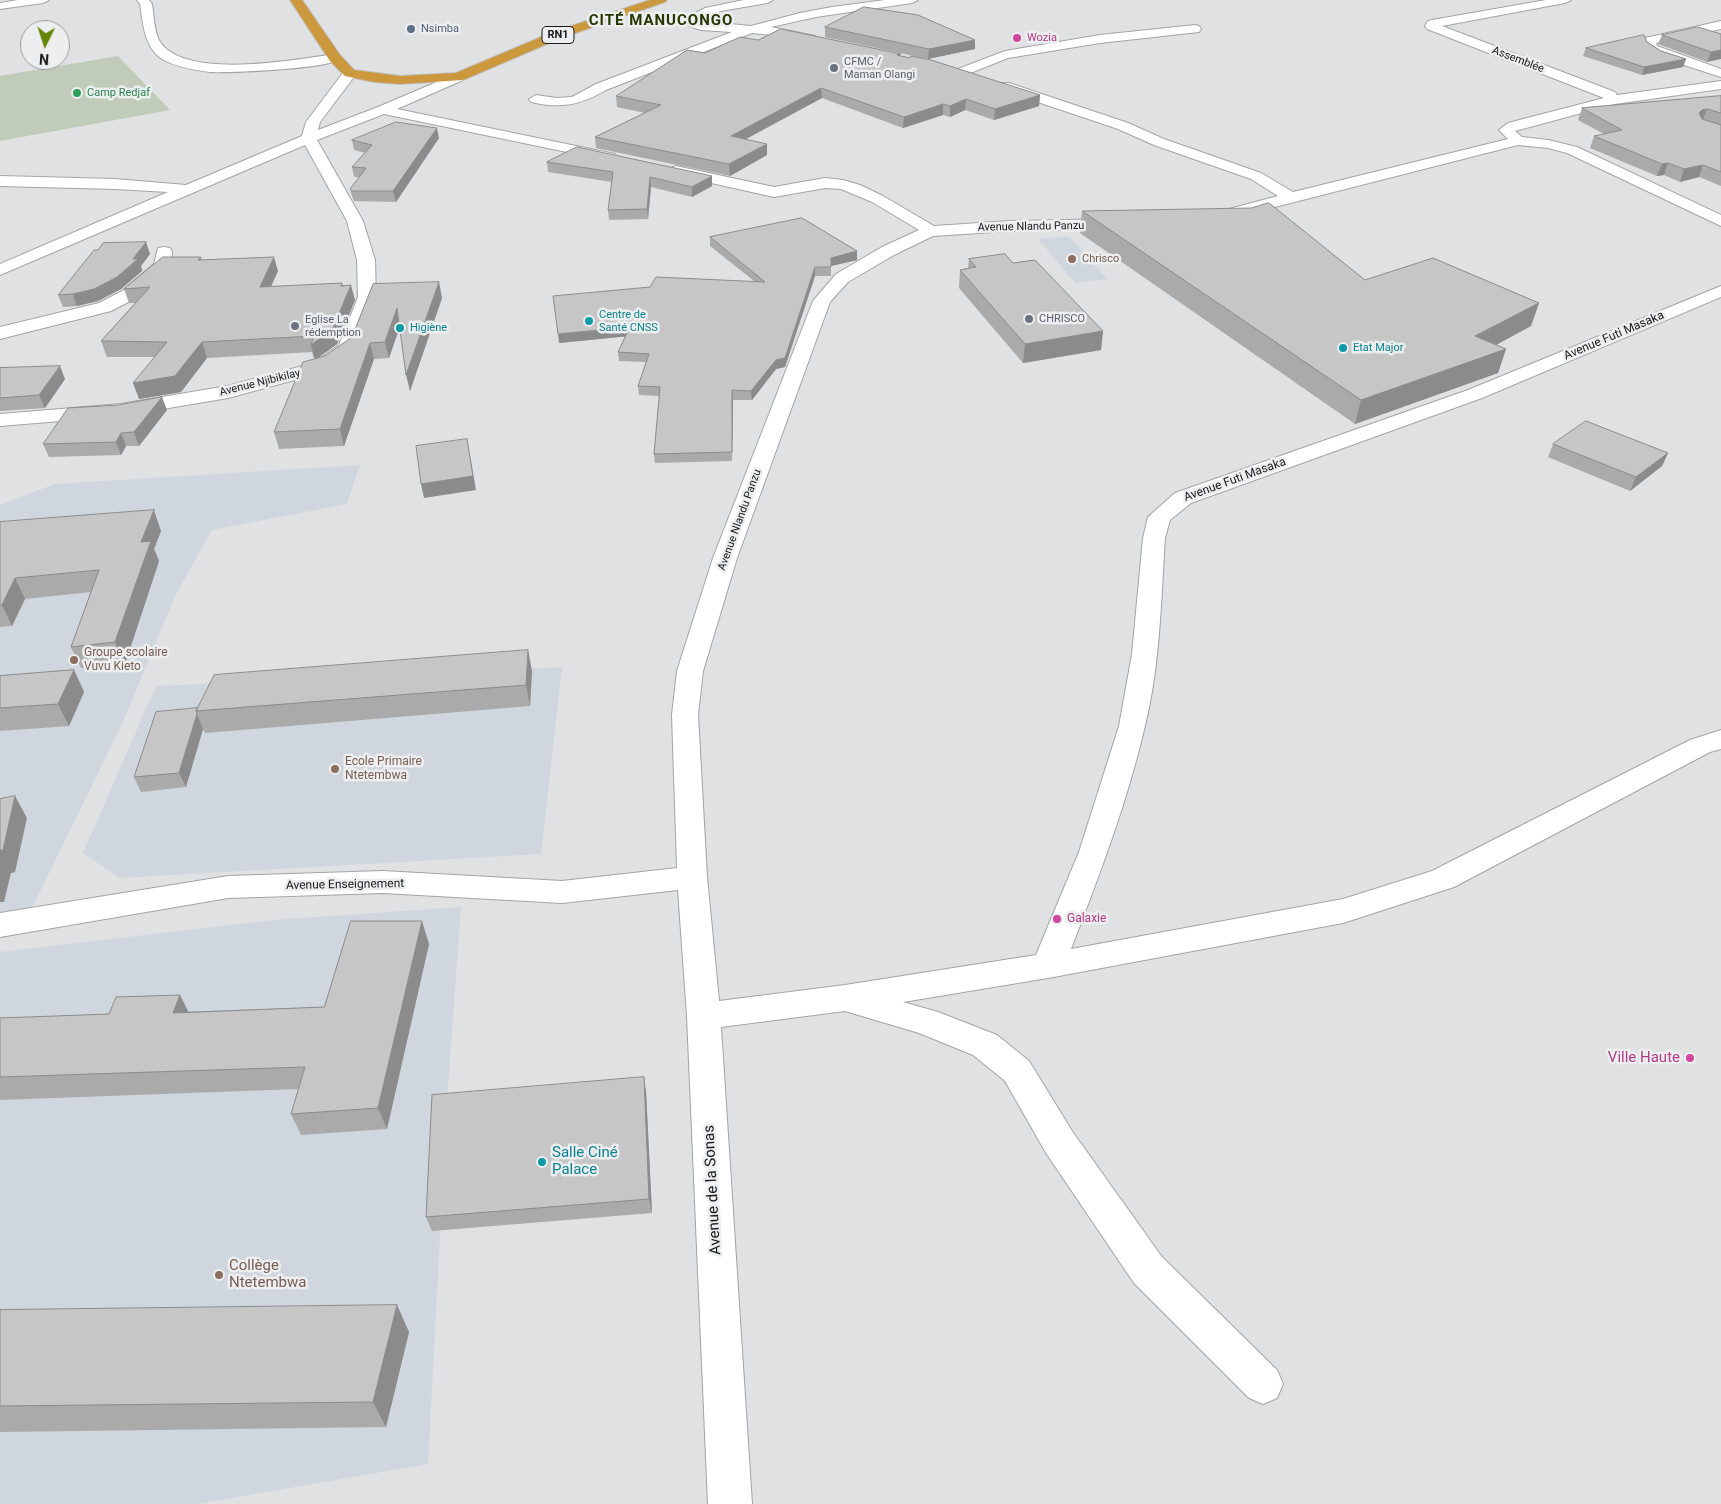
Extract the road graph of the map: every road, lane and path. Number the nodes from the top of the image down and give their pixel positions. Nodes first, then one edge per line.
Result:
1 (42, 0) edge
2 (143, 0) edge
3 (296, 0) edge
4 (661, 0) edge
5 (768, 0) edge
6 (912, 0) edge
7 (1565, 0) edge
8 (0, 6) edge
9 (1721, 25) edge
10 (1195, 29) dead end
11 (752, 30) junction
12 (824, 42) edge
13 (335, 58) junction
14 (350, 73) junction
15 (1721, 73) edge
16 (458, 77) junction
17 (1721, 85) edge
18 (536, 99) dead end
19 (1612, 100) junction
20 (383, 110) junction
21 (309, 138) junction
22 (1518, 141) junction
23 (624, 160) edge
24 (662, 168) edge
25 (0, 181) edge
26 (188, 189) junction
27 (1291, 197) junction
28 (1198, 220) edge
29 (1721, 221) edge
30 (1134, 223) edge
31 (930, 231) junction
32 (164, 252) dead end
33 (0, 270) edge
34 (1721, 291) edge
35 (0, 333) edge
36 (0, 420) edge
37 (1721, 739) edge
38 (692, 877) junction
39 (0, 925) edge
40 (1048, 966) junction
41 (845, 998) junction
42 (704, 1016) junction
43 (1263, 1384) dead end
44 (730, 1504) edge

1 - 8 street
2 - 13 street
3 - 13 highway
4 - 16 highway, RN1
5 - 11 street
6 - 11 street
7 - 19 street, Assemblée
9 - 15 street
10 - 27 street
11 - 12 street
11 - 18 street
13 - 14 highway
14 - 16 highway, RN1
14 - 21 street
16 - 20 street
17 - 19 street
19 - 22 street
20 - 21 street
20 - 23 street
21 - 26 street
21 - 36 street, Avenue Njibikilay
22 - 27 street
22 - 29 street
24 - 31 street
25 - 26 street
26 - 33 street
27 - 28 street
30 - 31 street, Avenue Nlandu Panzu
31 - 38 street, Avenue Nlandu Panzu
32 - 35 street
34 - 40 street, Avenue Futi Masaka
37 - 40 street
38 - 39 street, Avenue Enseignement
38 - 42 street, Avenue de la Sonas
40 - 41 street
41 - 42 street
41 - 43 street
42 - 44 street, Avenue de la Sonas

